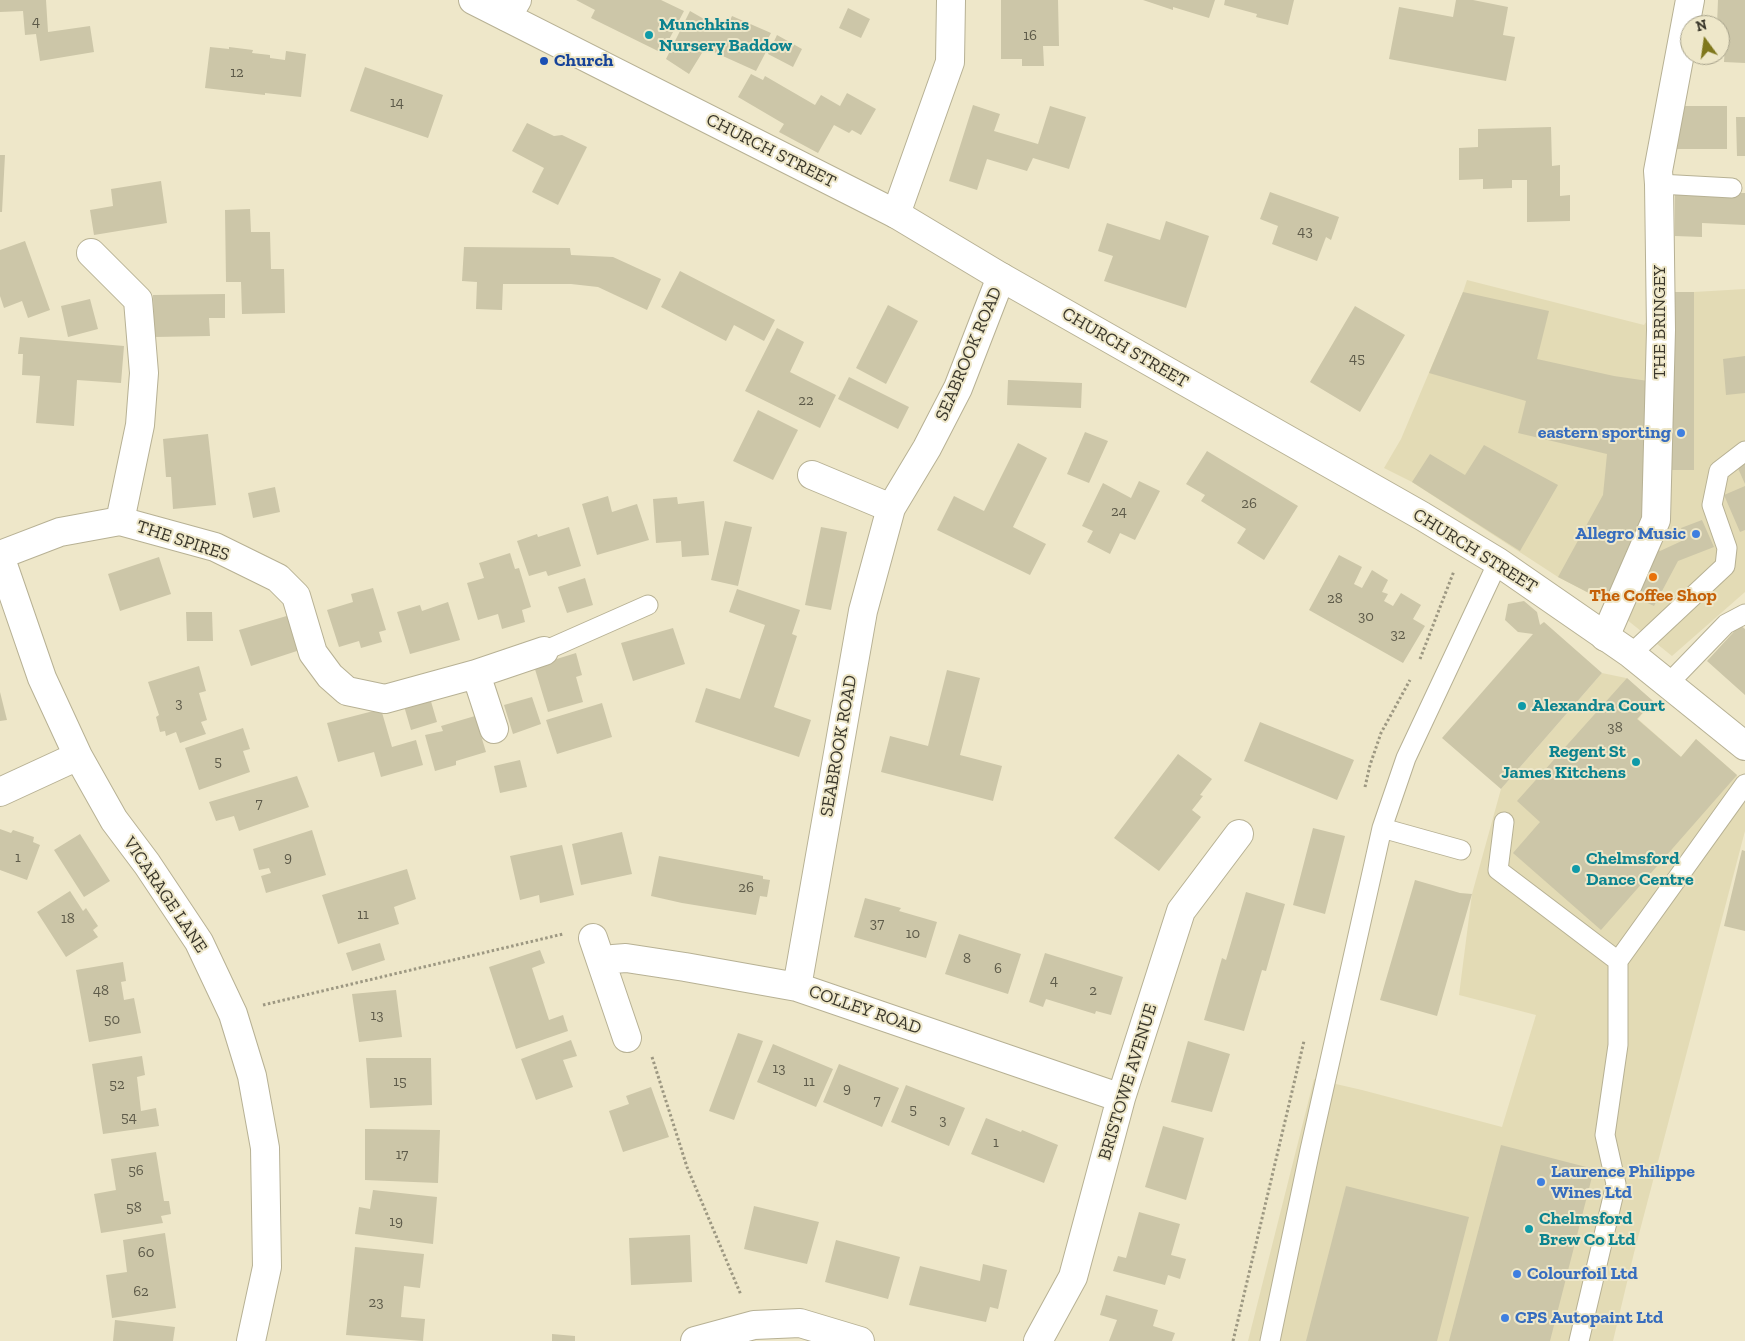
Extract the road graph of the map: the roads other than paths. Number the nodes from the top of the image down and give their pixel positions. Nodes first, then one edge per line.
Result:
1 (474, 0) edge
2 (951, 0) edge
3 (1690, 0) edge
4 (512, 9) edge
5 (1659, 184) junction
6 (1732, 188) dead end
7 (896, 214) junction
8 (91, 253) dead end
9 (1001, 278) junction
10 (1745, 451) edge
11 (812, 475) dead end
12 (891, 508) junction
13 (120, 521) junction
14 (0, 555) edge
15 (1498, 562) junction
16 (648, 605) dead end
17 (1745, 614) edge
18 (1605, 637) junction
19 (544, 652) joint
20 (1631, 654) junction
21 (476, 674) junction
22 (1667, 685) junction
23 (494, 729) dead end
24 (1745, 746) edge
25 (78, 756) junction
26 (1745, 784) edge
27 (0, 792) edge
28 (1504, 822) dead end
29 (1382, 828) junction
30 (1239, 834) dead end
31 (1461, 850) dead end
32 (1618, 961) junction
33 (797, 987) junction
34 (626, 1038) road end
35 (1121, 1098) junction
36 (251, 1341) edge
37 (695, 1341) edge
38 (860, 1341) edge
39 (1038, 1341) edge
40 (1270, 1341) edge
41 (1579, 1341) edge

1 - 4 street, CHURCH STREET
2 - 7 street
3 - 5 street, THE BRINGEY
4 - 7 street, CHURCH STREET
5 - 6 lane
5 - 18 street, THE BRINGEY
7 - 9 street, CHURCH STREET
8 - 13 street
9 - 12 street, SEABROOK ROAD
9 - 15 street, CHURCH STREET
10 - 20 lane
11 - 12 street
12 - 33 street, SEABROOK ROAD
13 - 14 street, THE SPIRES
13 - 21 street, THE SPIRES
14 - 25 street, VICARAGE LANE
15 - 18 street, CHURCH STREET
15 - 29 lane
16 - 19 lane
17 - 22 lane
18 - 20 street, CHURCH STREET
19 - 21 street, THE SPIRES
20 - 22 street, CHURCH STREET
21 - 23 street
22 - 24 street, CHURCH STREET
25 - 27 street
25 - 36 street, VICARAGE LANE
26 - 32 lane
28 - 32 lane
29 - 31 lane
29 - 40 lane
30 - 35 street, BRISTOWE AVENUE
32 - 41 lane
33 - 34 street, COLLEY ROAD
33 - 35 street, COLLEY ROAD
35 - 39 street, BRISTOWE AVENUE
37 - 38 street

